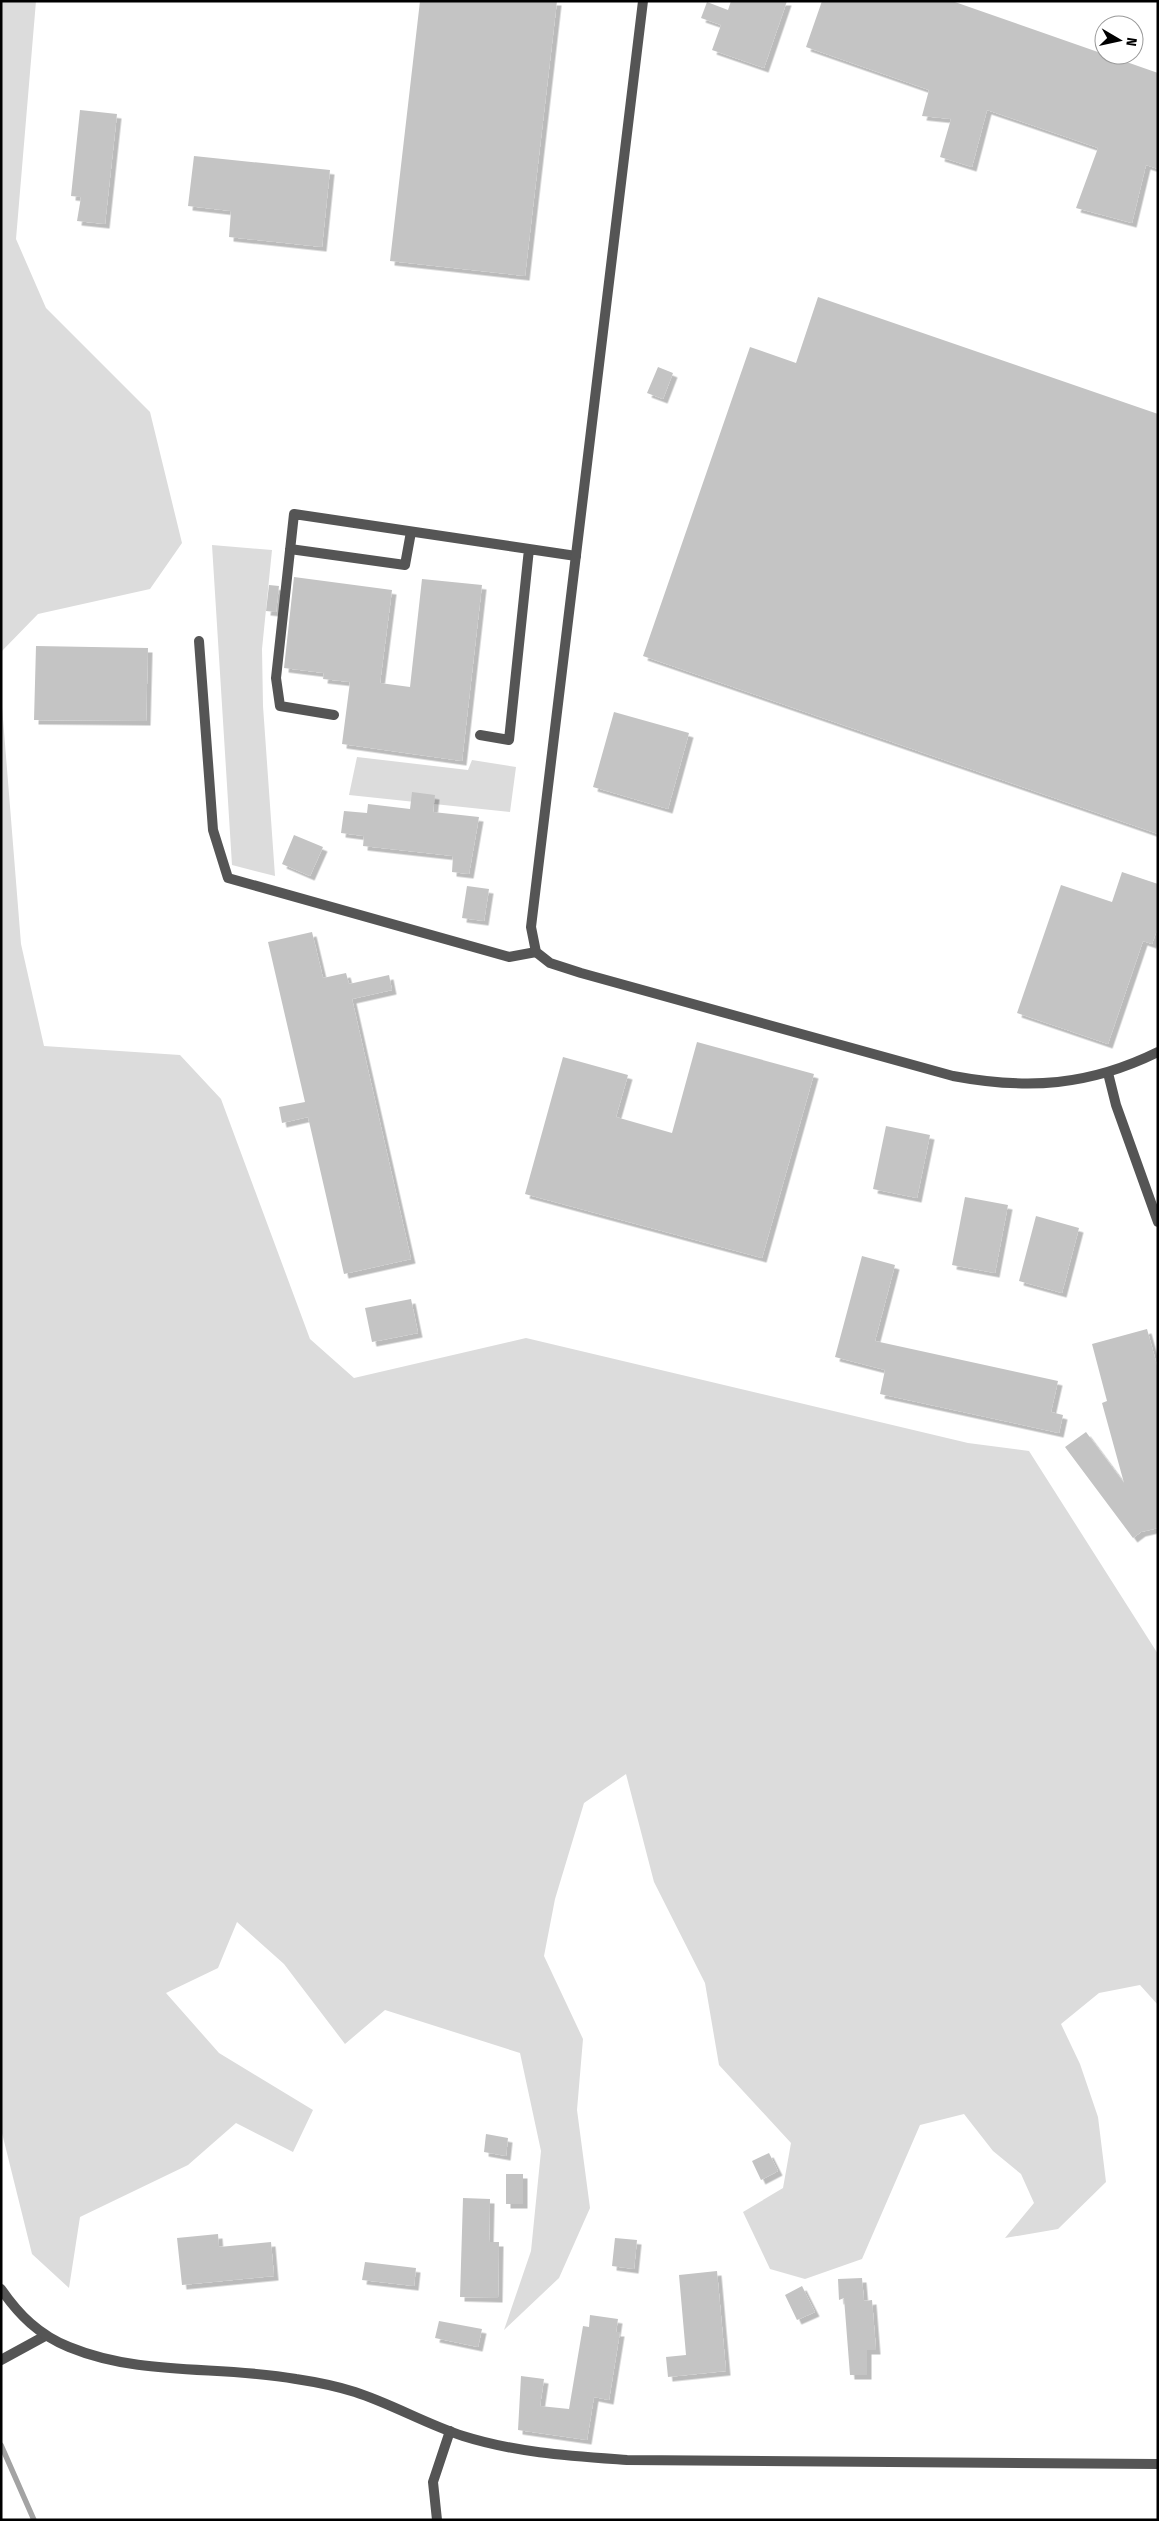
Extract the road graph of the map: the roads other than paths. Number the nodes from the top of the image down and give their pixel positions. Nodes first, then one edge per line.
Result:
1 (643, 1) edge
2 (411, 532) junction
3 (290, 549) junction
4 (529, 549) junction
5 (576, 556) junction
6 (199, 642) dead end
7 (334, 715) dead end
8 (480, 735) dead end
9 (536, 952) junction
10 (1158, 1052) edge
11 (1108, 1073) junction
12 (1158, 1222) edge
13 (1, 2289) edge
14 (45, 2336) junction
15 (1, 2360) edge
16 (450, 2431) junction
17 (1158, 2464) edge
18 (437, 2520) edge

1 - 5 street
2 - 3 street
2 - 3 street
2 - 4 street
3 - 7 street
4 - 5 street
4 - 8 street
5 - 9 street
6 - 9 street
9 - 11 street
10 - 11 street
11 - 12 street
13 - 14 street
14 - 15 street
14 - 16 street
16 - 17 street
16 - 18 street

